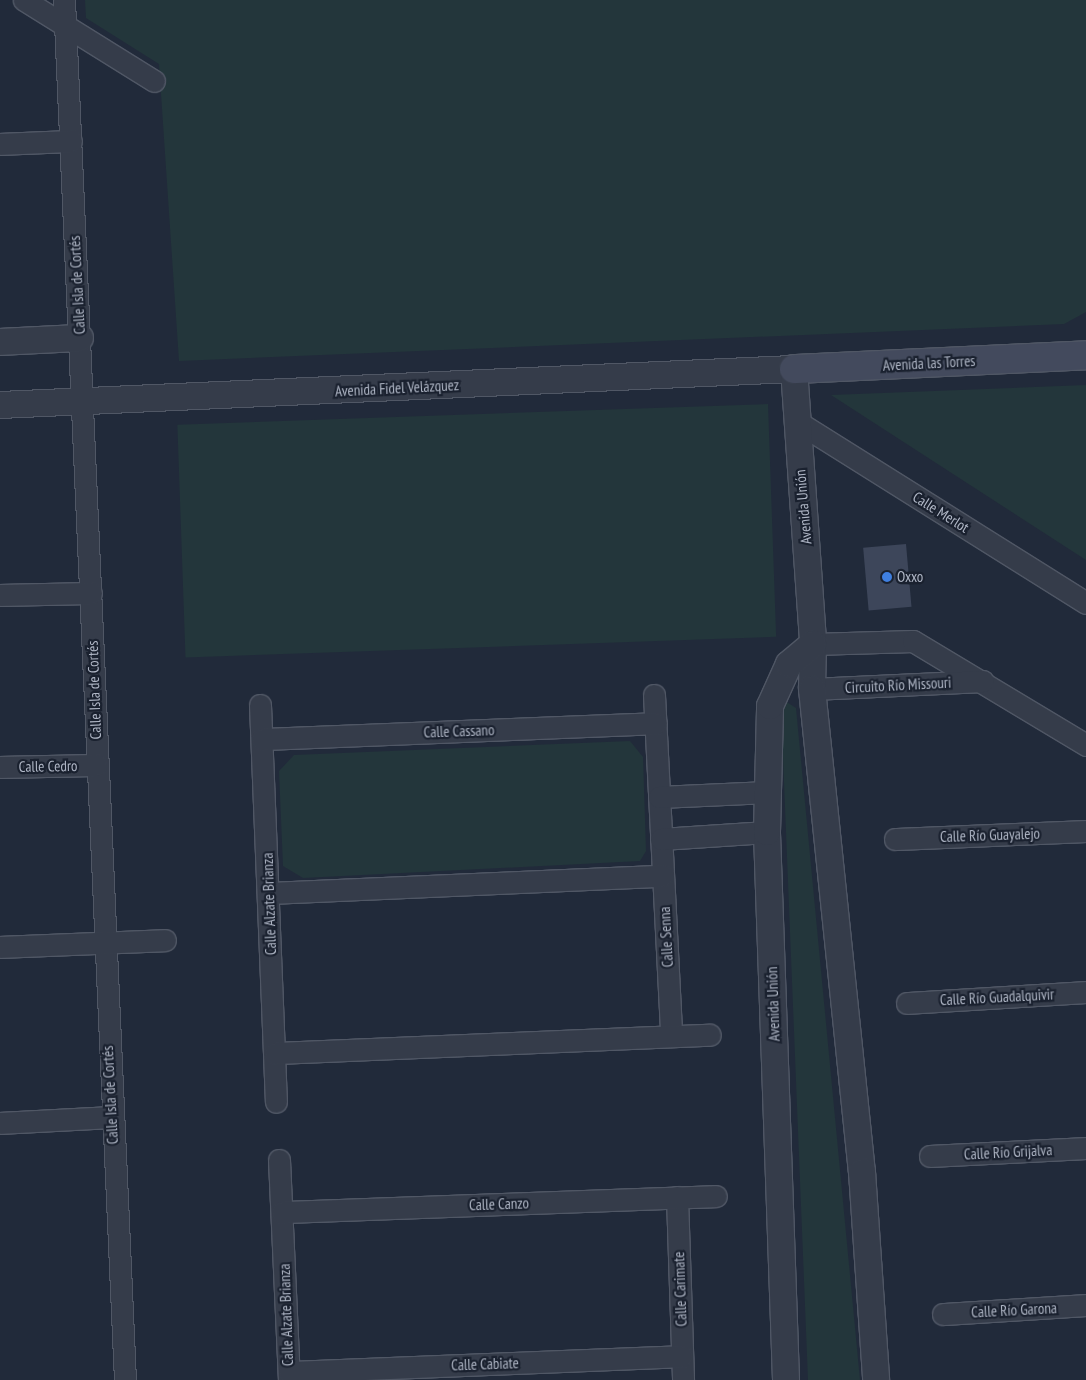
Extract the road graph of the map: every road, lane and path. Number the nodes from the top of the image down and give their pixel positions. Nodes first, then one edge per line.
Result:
1 (24, 0) edge
2 (64, 0) edge
3 (65, 25) junction
4 (154, 81) dead end
5 (71, 141) junction
6 (0, 144) edge
7 (80, 338) junction
8 (0, 342) edge
9 (1078, 351) edge
10 (794, 369) junction
11 (82, 402) junction
12 (0, 405) edge
13 (796, 421) junction
14 (90, 593) junction
15 (0, 595) edge
16 (1086, 603) edge
17 (813, 644) junction
18 (983, 681) junction
19 (812, 689) junction
20 (654, 696) dead end
21 (260, 705) dead end
22 (656, 723) junction
23 (262, 739) junction
24 (1086, 745) edge
25 (96, 765) junction
26 (0, 767) edge
27 (768, 792) junction
28 (660, 797) junction
29 (1086, 831) edge
30 (767, 832) junction
31 (661, 839) junction
32 (895, 839) dead end
33 (663, 876) junction
34 (268, 893) junction
35 (165, 940) dead end
36 (103, 942) junction
37 (0, 947) edge
38 (1086, 992) edge
39 (907, 1003) dead end
40 (710, 1035) dead end
41 (671, 1036) junction
42 (275, 1053) junction
43 (276, 1102) dead end
44 (112, 1117) junction
45 (0, 1124) edge
46 (1086, 1148) edge
47 (930, 1156) dead end
48 (280, 1160) dead end
49 (716, 1196) dead end
50 (677, 1197) junction
51 (282, 1212) junction
52 (1086, 1305) edge
53 (943, 1314) dead end
54 (682, 1356) junction
55 (289, 1376) edge
56 (125, 1380) edge
57 (683, 1380) edge
58 (786, 1380) edge
59 (876, 1380) edge

1 - 3 street
2 - 3 street, Calle Isla de Cortés
3 - 4 street
3 - 5 street, Calle Isla de Cortés
5 - 6 street
5 - 7 street, Calle Isla de Cortés
7 - 8 street
7 - 11 street, Calle Isla de Cortés
9 - 10 main road, Avenida las Torres
10 - 11 street, Avenida Fidel Velázquez
10 - 13 street, Avenida Unión
11 - 12 street, Avenida Fidel Velázquez
11 - 14 street, Calle Isla de Cortés
13 - 16 street, Calle Merlot
13 - 17 street, Avenida Unión
14 - 15 street
14 - 25 street, Calle Isla de Cortés
17 - 18 street, Circuito Río Missouri
17 - 19 street, Avenida Unión
17 - 27 street, Avenida Unión
18 - 19 street, Circuito Río Missouri
18 - 24 street, Circuito Río Missouri
19 - 59 street, Avenida Unión
20 - 22 street, Calle Senna
21 - 23 street, Calle Alzate Brianza
22 - 23 street, Calle Cassano
22 - 28 street, Calle Senna
23 - 34 street, Calle Alzate Brianza
25 - 26 street, Calle Cedro
25 - 36 street, Calle Isla de Cortés
27 - 28 street
27 - 30 street, Avenida Unión
28 - 31 street, Calle Senna
29 - 32 street, Calle Río Guayalejo
30 - 31 street
30 - 58 street, Avenida Unión
31 - 33 street, Calle Senna
33 - 34 street
33 - 41 street, Calle Senna
34 - 42 street, Calle Alzate Brianza
35 - 36 street
36 - 37 street
36 - 44 street, Calle Isla de Cortés
38 - 39 street, Calle Río Guadalquivir
40 - 41 street
41 - 42 street
42 - 43 street, Calle Alzate Brianza
44 - 45 street
44 - 56 street, Calle Isla de Cortés
46 - 47 street, Calle Río Grijalva
48 - 51 street, Calle Alzate Brianza
49 - 50 street, Calle Canzo
50 - 51 street, Calle Canzo
50 - 54 street, Calle Carimate
51 - 55 street, Calle Alzate Brianza
52 - 53 street, Calle Río Garona
54 - 55 street, Calle Cabiate
54 - 57 street, Calle Carimate

